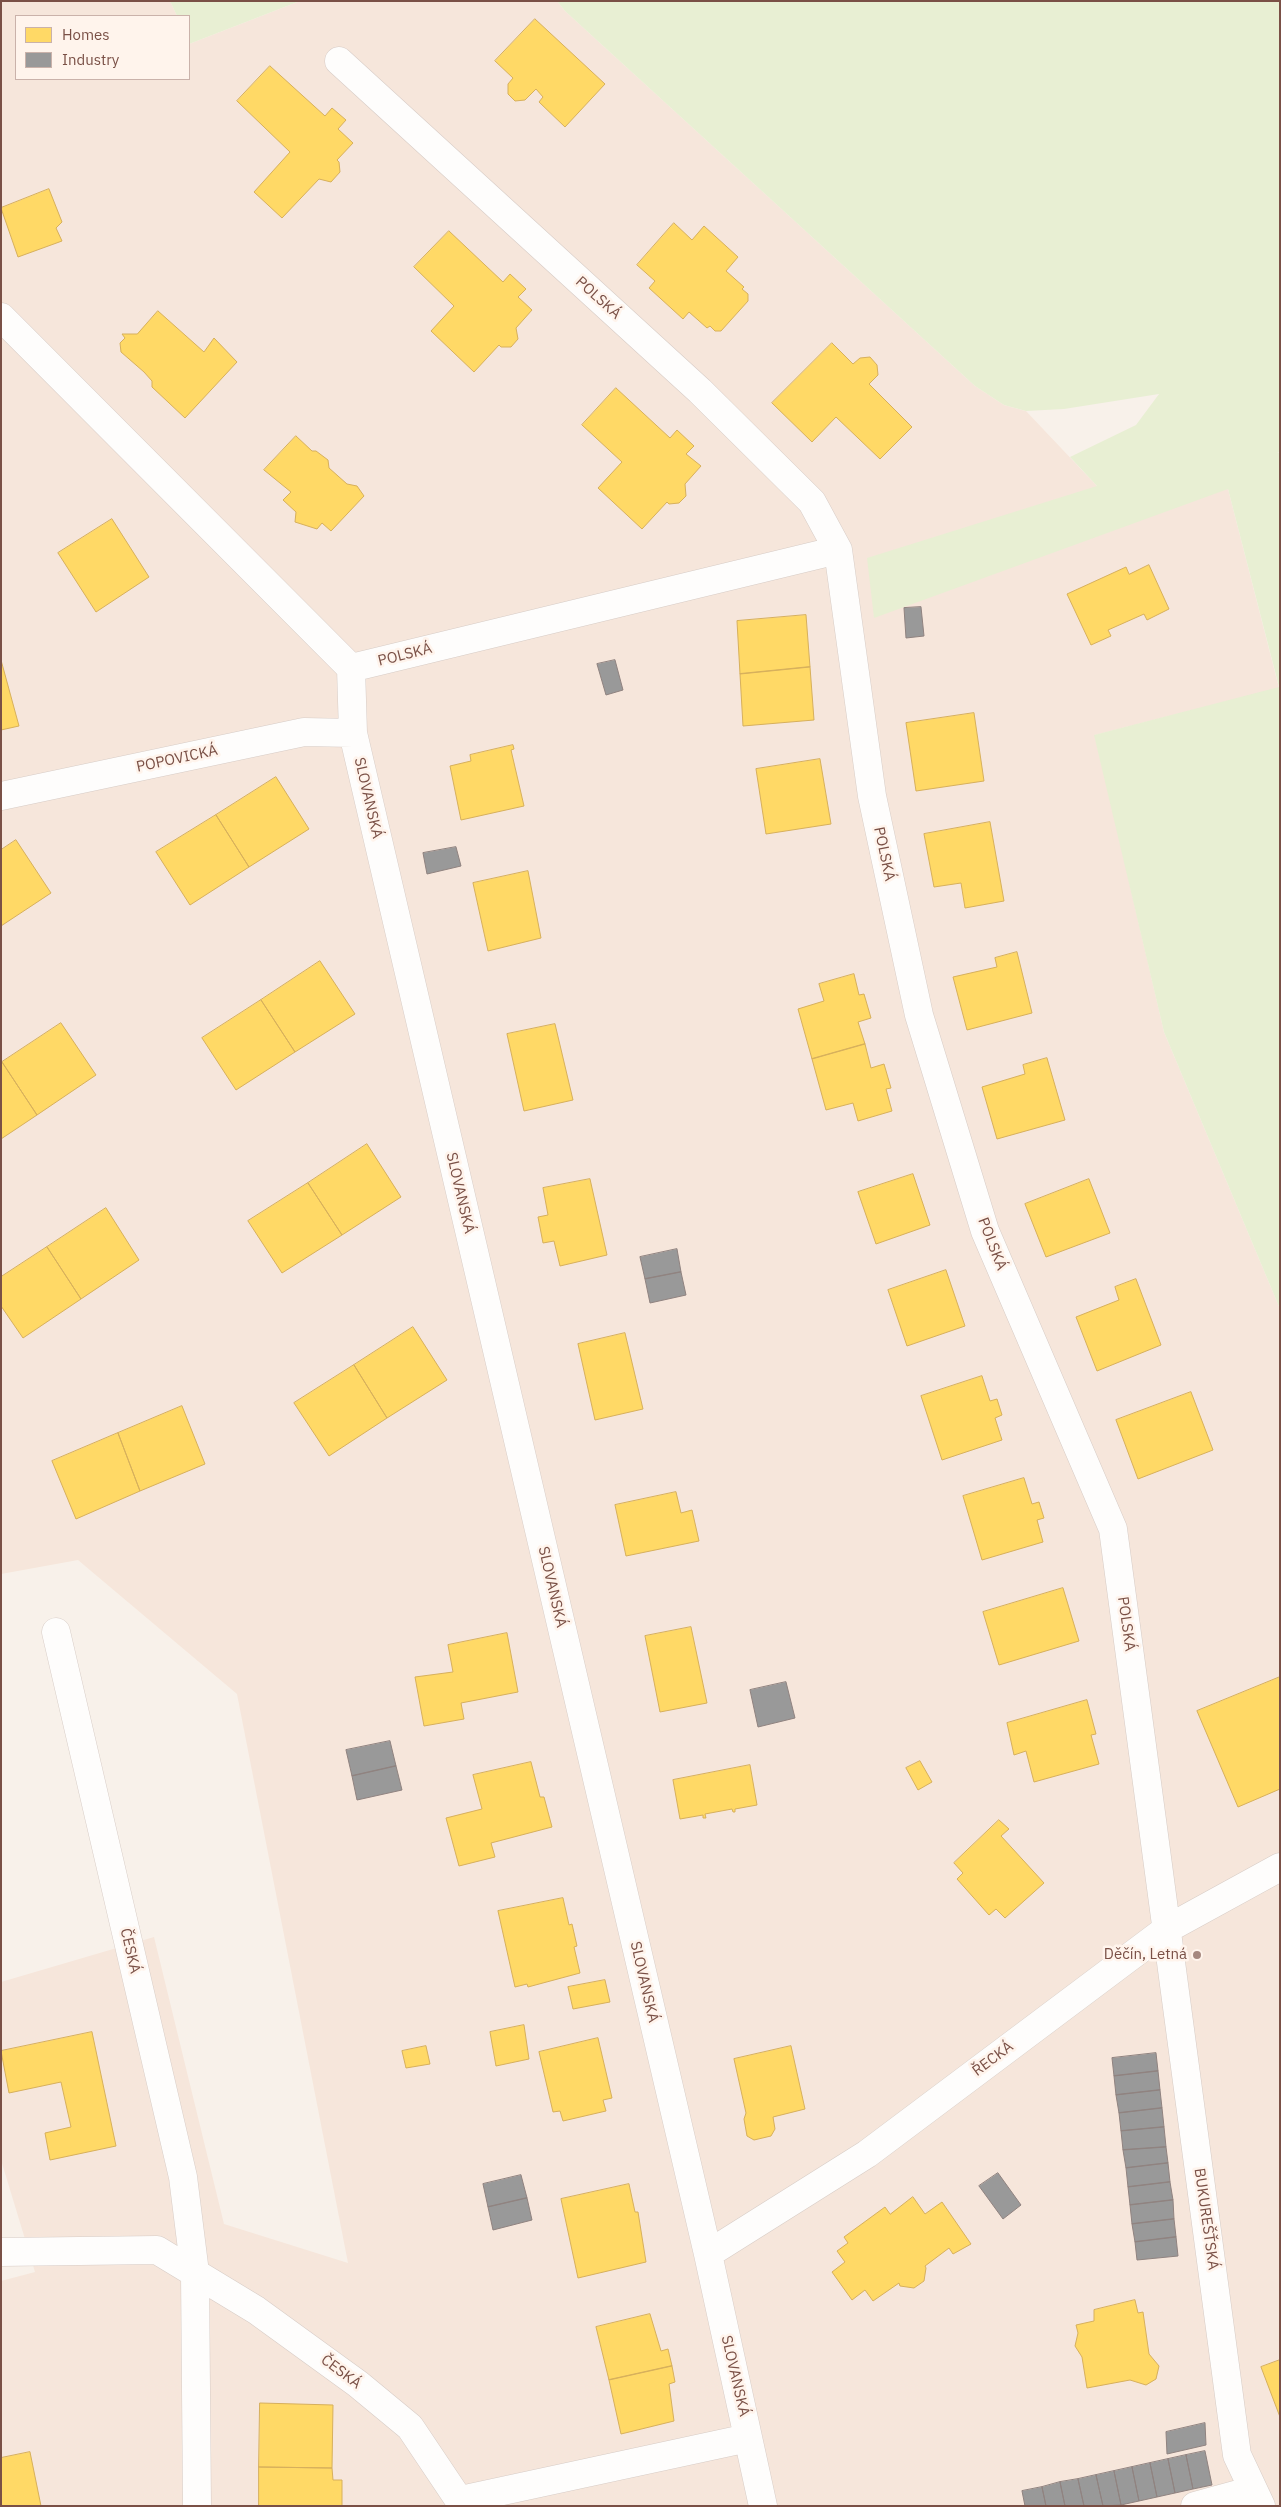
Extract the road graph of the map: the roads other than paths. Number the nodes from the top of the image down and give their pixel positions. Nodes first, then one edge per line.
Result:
1 (339, 61) dead end
2 (1, 317) edge
3 (838, 550) junction
4 (351, 668) junction
5 (353, 733) junction
6 (1, 796) edge
7 (56, 1632) dead end
8 (1280, 1867) edge
9 (1167, 1928) junction
10 (1, 2252) edge
11 (708, 2254) junction
12 (195, 2273) junction
13 (748, 2438) junction
14 (1257, 2498) edge
15 (462, 2503) edge
16 (197, 2506) edge
17 (763, 2506) edge
18 (1195, 2506) edge

1 - 3 street, POLSKÁ
2 - 4 street
3 - 4 street, POLSKÁ
3 - 9 street, POLSKÁ
4 - 5 street, SLOVANSKÁ
5 - 6 street, POPOVICKÁ
5 - 11 street, SLOVANSKÁ
7 - 12 street, ČESKÁ
8 - 9 street, ŘECKÁ
9 - 11 street, ŘECKÁ
9 - 14 street, BUKUREŠŤSKÁ
10 - 12 street, ČESKÁ
11 - 13 street, SLOVANSKÁ
12 - 15 street, ČESKÁ
12 - 16 street, ČESKÁ
13 - 15 street, ČESKÁ
13 - 17 street, SLOVANSKÁ
14 - 18 street

